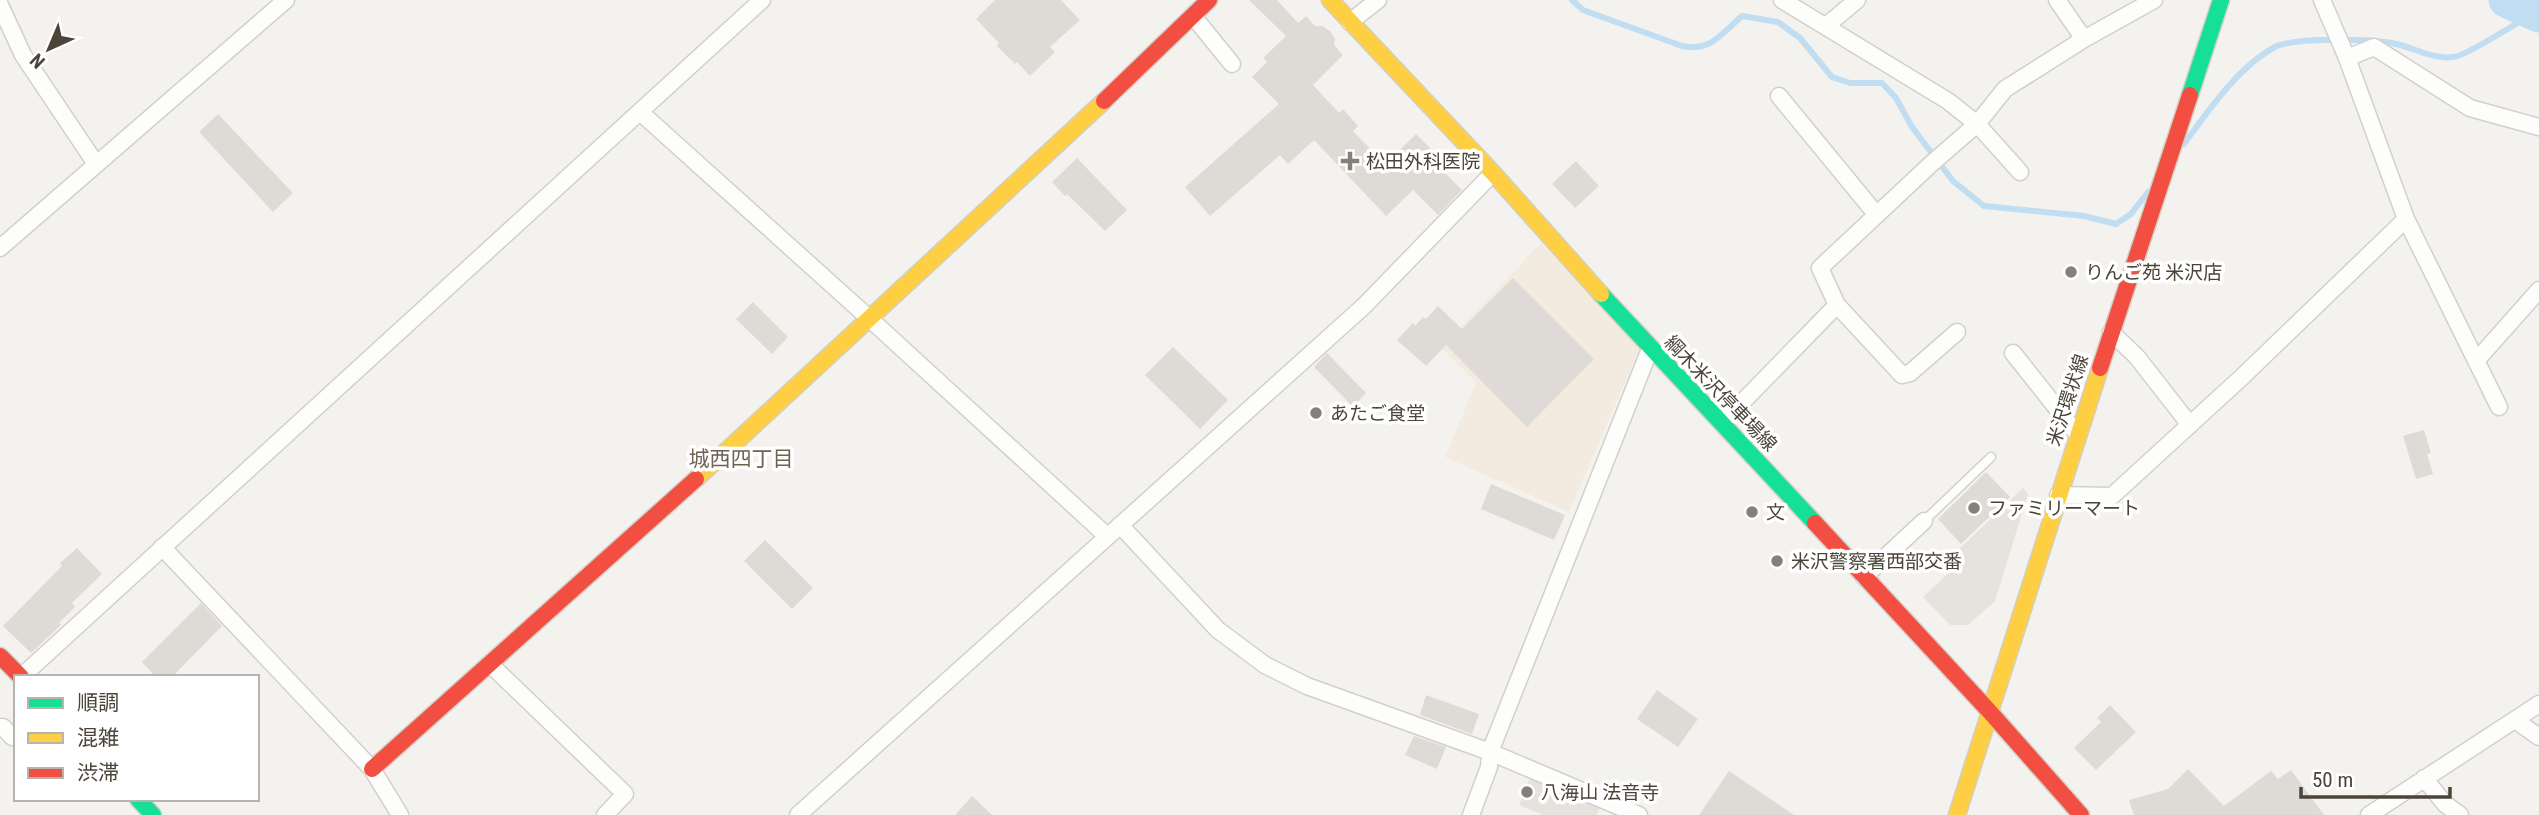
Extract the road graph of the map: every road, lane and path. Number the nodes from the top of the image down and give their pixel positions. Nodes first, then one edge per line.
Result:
1 (286, 0) edge
2 (762, 0) edge
3 (1330, 0) edge
4 (1378, 0) edge
5 (1782, 0) edge
6 (1857, 0) edge
7 (2057, 0) edge
8 (2154, 0) edge
9 (2221, 0) edge
10 (2322, 0) edge
11 (0, 5) edge
12 (1199, 6) edge
13 (1350, 22) junction
14 (1826, 26) junction
15 (2084, 39) junction
16 (2346, 55) junction
17 (1232, 64) dead end
18 (1779, 96) dead end
19 (640, 112) junction
20 (1977, 124) junction
21 (2539, 127) edge
22 (96, 164) junction
23 (2021, 172) dead end
24 (1493, 173) junction
25 (1876, 214) junction
26 (2406, 219) junction
27 (0, 248) edge
28 (2539, 290) edge
29 (1837, 305) junction
30 (870, 319) junction
31 (1957, 332) dead end
32 (2111, 332) junction
33 (1650, 349) junction
34 (2013, 353) dead end
35 (2476, 361) junction
36 (2499, 407) dead end
37 (1722, 423) junction
38 (2190, 425) junction
39 (2078, 435) junction
40 (1991, 457) dead end
41 (2058, 495) junction
42 (1924, 521) joint
43 (1120, 525) junction
44 (1107, 536) junction
45 (162, 547) junction
46 (1864, 577) junction
47 (0, 656) edge
48 (491, 665) junction
49 (19, 675) edge
50 (23, 675) edge
51 (2539, 704) edge
52 (1990, 712) junction
53 (2515, 720) junction
54 (0, 727) edge
55 (14, 736) edge
56 (2539, 737) edge
57 (1490, 752) junction
58 (372, 769) junction
59 (2424, 778) junction
60 (140, 801) edge
61 (153, 815) edge
62 (400, 815) edge
63 (605, 815) edge
64 (798, 815) edge
65 (1471, 815) edge
66 (1639, 815) edge
67 (1957, 815) edge
68 (2081, 815) edge
69 (2369, 815) edge
70 (2460, 815) edge

1 - 22 street
2 - 19 street
3 - 13 main road, 綱木米沢停車場線
4 - 13 street
5 - 14 street
6 - 14 street
7 - 15 street
8 - 15 street
9 - 32 main road, 米沢環状線
10 - 16 street
11 - 22 street
12 - 17 street
12 - 30 main road
13 - 24 main road, 綱木米沢停車場線
14 - 20 street
15 - 20 street
16 - 21 street
16 - 26 street
18 - 25 street
19 - 30 street
19 - 45 street
20 - 23 street
20 - 25 street
22 - 27 street
24 - 33 main road, 綱木米沢停車場線
24 - 43 street
25 - 29 street
26 - 35 street
26 - 38 street
28 - 35 street
29 - 31 street
29 - 37 street
30 - 44 street
30 - 48 main road
32 - 38 street
32 - 39 main road, 米沢環状線
33 - 37 main road, 綱木米沢停車場線
33 - 57 street
34 - 39 street
35 - 36 street
37 - 46 main road, 綱木米沢停車場線
38 - 41 street
39 - 41 main road, 米沢環状線
40 - 42 lane
41 - 52 main road, 米沢環状線
42 - 46 street
43 - 44 street
43 - 57 street
44 - 64 street
45 - 50 street
45 - 58 street
46 - 52 main road, 綱木米沢停車場線
47 - 49 main road
48 - 58 main road
48 - 63 street
51 - 53 street
52 - 67 main road, 米沢環状線
52 - 68 main road, 綱木米沢停車場線
53 - 56 street
53 - 59 street
54 - 55 street
57 - 65 street
57 - 66 street
58 - 62 street
59 - 69 street
59 - 70 street
60 - 61 main road

